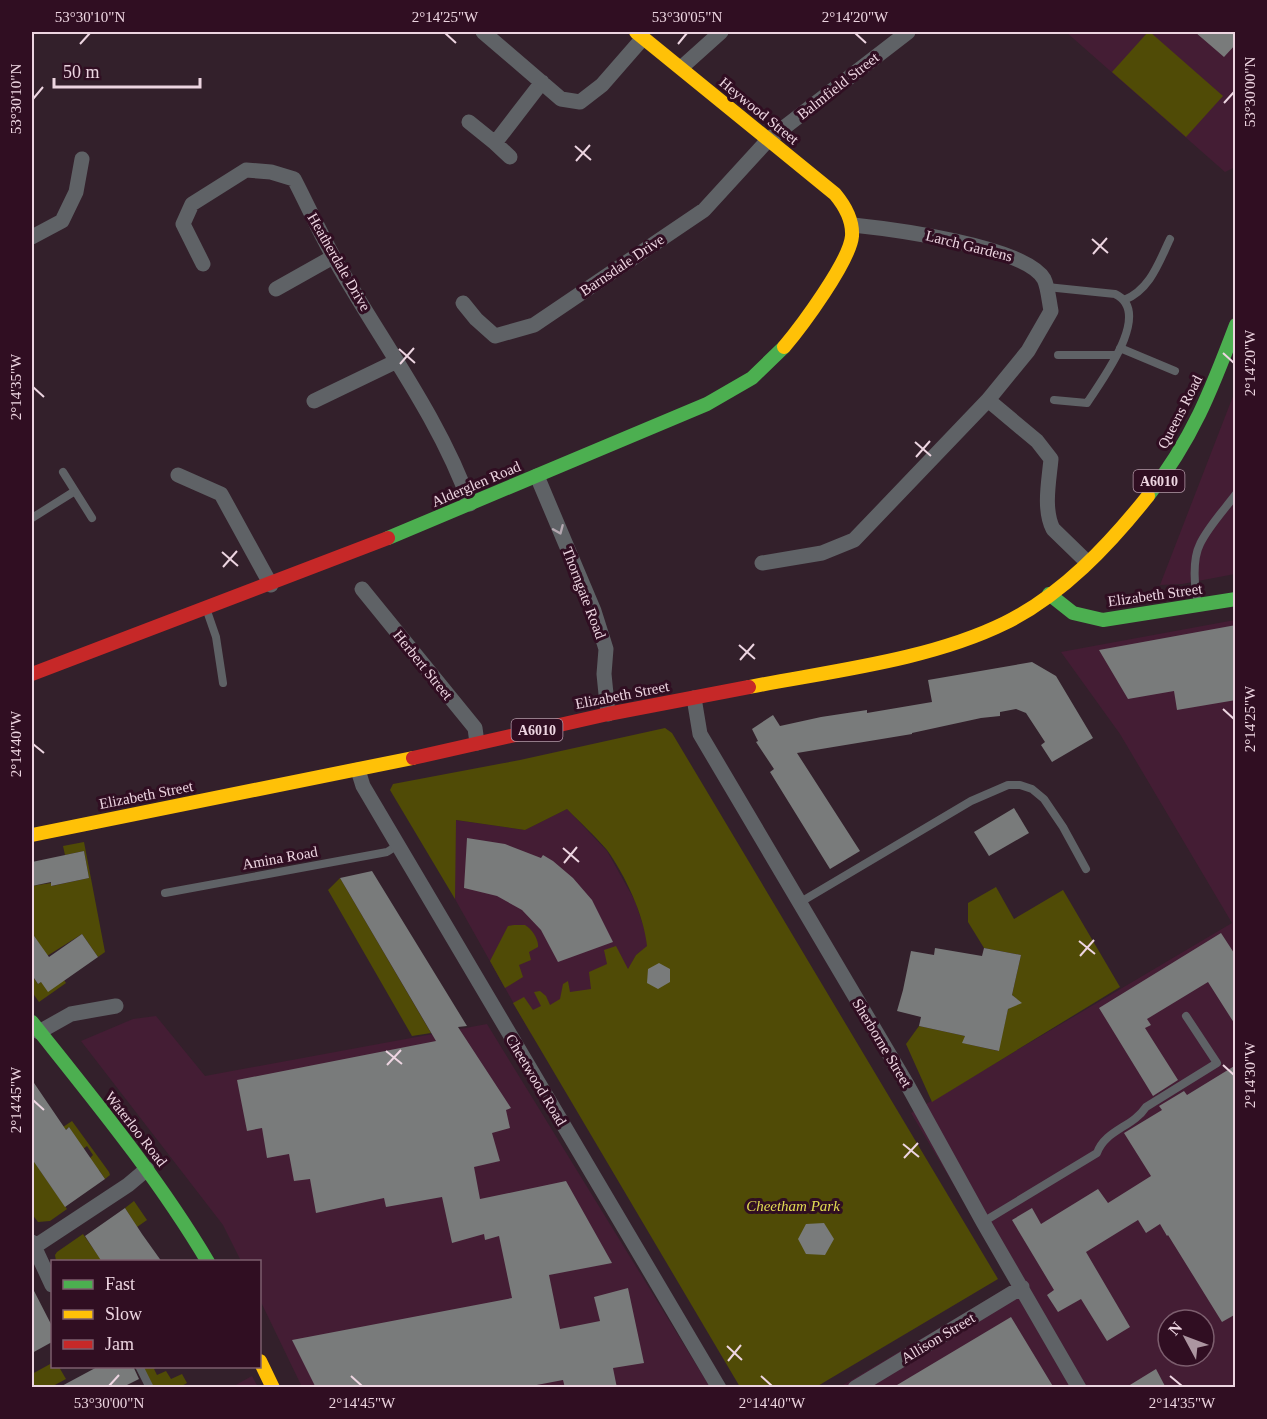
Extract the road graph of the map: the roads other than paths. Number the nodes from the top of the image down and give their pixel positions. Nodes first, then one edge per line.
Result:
1 (483, 32) edge
2 (721, 32) edge
3 (908, 32) edge
4 (640, 35) edge
5 (682, 68) junction
6 (542, 82) junction
7 (469, 122) dead end
8 (768, 140) junction
9 (495, 143) junction
10 (510, 157) dead end
11 (82, 159) dead end
12 (852, 225) junction
13 (32, 237) edge
14 (1170, 239) dead end
15 (333, 257) junction
16 (203, 264) dead end
17 (1046, 287) junction
18 (276, 289) dead end
19 (1124, 300) junction
20 (463, 303) dead end
21 (1236, 325) edge
22 (1118, 351) junction
23 (1058, 355) dead end
24 (397, 361) junction
25 (1175, 371) dead end
26 (988, 400) junction
27 (1053, 400) dead end
28 (314, 401) dead end
29 (63, 472) dead end
30 (178, 475) dead end
31 (537, 476) junction
32 (75, 491) junction
33 (1236, 494) edge
34 (470, 504) junction
35 (32, 518) edge
36 (92, 518) dead end
37 (1087, 561) junction
38 (762, 563) dead end
39 (271, 585) junction
40 (362, 589) dead end
41 (1049, 594) junction
42 (1236, 599) edge
43 (1036, 606) joint
44 (1199, 606) junction
45 (207, 609) junction
46 (32, 674) edge
47 (223, 683) dead end
48 (694, 698) junction
49 (608, 714) junction
50 (477, 743) junction
51 (358, 770) junction
52 (32, 835) edge
53 (398, 845) junction
54 (1086, 869) dead end
55 (165, 893) dead end
56 (799, 903) junction
57 (116, 1006) dead end
58 (1186, 1016) dead end
59 (35, 1027) edge
60 (147, 1169) junction
61 (983, 1222) junction
62 (33, 1245) edge
63 (207, 1260) edge
64 (51, 1283) edge
65 (1022, 1287) junction
66 (261, 1363) edge
67 (140, 1368) edge
68 (150, 1388) edge
69 (273, 1388) edge
70 (719, 1388) edge
71 (855, 1388) edge
72 (1079, 1388) edge

1 - 6 street
2 - 5 street
3 - 8 street, Balmfield Street
4 - 5 main road, Heywood Street
4 - 6 street
5 - 8 main road, Heywood Street
6 - 9 street
7 - 9 street
8 - 12 main road, Heywood Street
8 - 20 street, Barnsdale Drive
9 - 10 street
11 - 13 street
12 - 17 street, Larch Gardens
12 - 31 main road, Alderglen Road
14 - 19 lane
15 - 16 street, Heatherdale Drive
15 - 18 street
15 - 24 street, Heatherdale Drive
17 - 19 lane
17 - 26 street
19 - 22 lane
21 - 37 main road, Queens Road / A6010
22 - 23 lane
22 - 25 lane
22 - 27 lane
24 - 28 street
24 - 34 street, Heatherdale Drive
26 - 37 street
26 - 38 street
29 - 32 lane
30 - 39 street
31 - 34 main road, Alderglen Road
31 -> 49 street, Thorngate Road
32 - 35 lane
32 - 36 lane
33 - 44 lane
34 - 39 main road, Alderglen Road
37 - 41 main road, Queens Road / A6010
39 - 45 main road, Alderglen Road
40 - 50 street, Herbert Street
41 - 43 main road, Queens Road / A6010
41 - 44 main road, Elizabeth Street
42 - 44 main road, Elizabeth Street
43 - 48 main road, Elizabeth Street / A6010
45 - 46 main road, Alderglen Road
45 - 47 lane
48 - 49 main road, Elizabeth Street / A6010
48 - 56 street, Sherborne Street
49 - 50 main road, Elizabeth Street / A6010
50 - 51 main road, Elizabeth Street / A6010
51 - 52 main road, Elizabeth Street / A6010
51 - 53 street, Cheetwood Road
53 - 55 lane, Amina Road
53 - 70 street, Cheetwood Road
54 - 56 lane
56 - 61 street, Sherborne Street
57 - 59 street
58 - 61 lane
59 - 60 main road, Waterloo Road
60 - 62 street
60 - 63 main road, Waterloo Road
61 - 65 street, Sherborne Street
62 - 64 street
65 - 71 street, Allison Street
65 - 72 street, Sherborne Street
66 - 69 main road
67 - 68 lane

